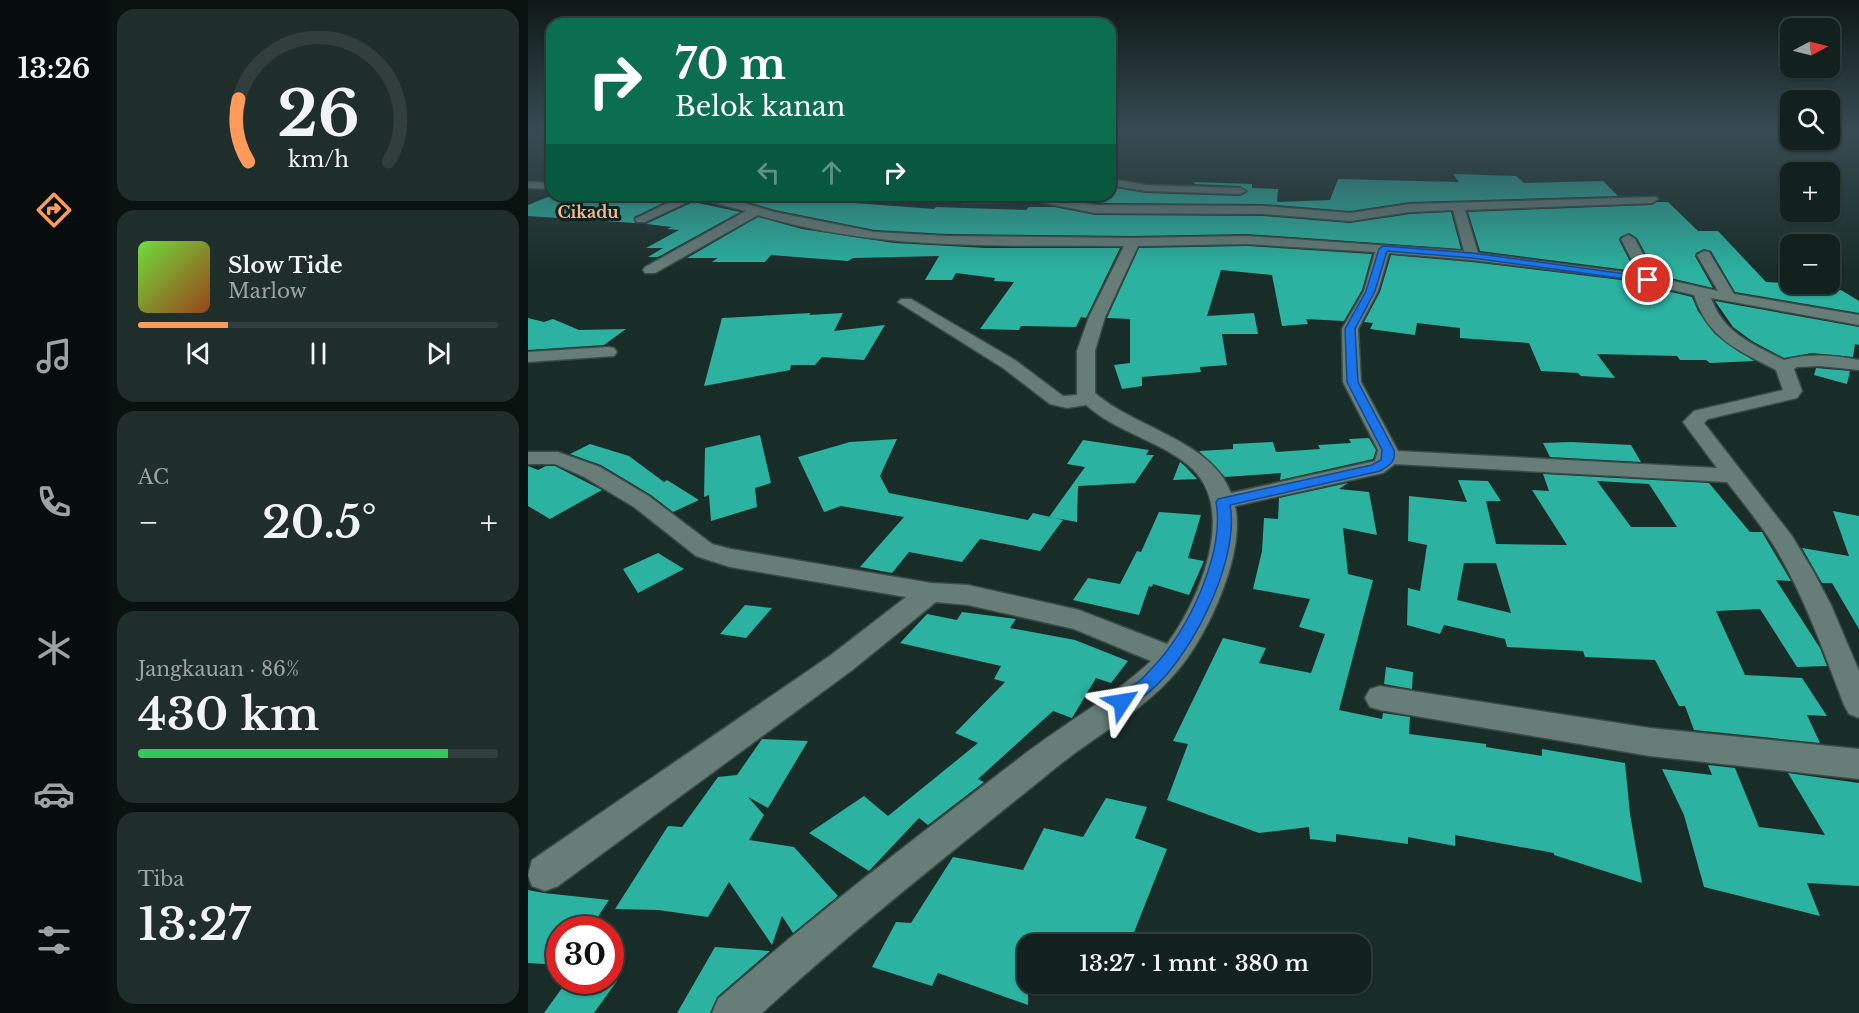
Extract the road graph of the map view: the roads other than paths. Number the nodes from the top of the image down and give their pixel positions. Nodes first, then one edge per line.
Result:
1 (1116, 183) edge
2 (528, 185) edge
3 (546, 186) edge
4 (1146, 188) junction
5 (1240, 191) dead end
6 (1652, 199) dead end
7 (682, 201) edge
8 (720, 201) edge
9 (1045, 201) edge
10 (1458, 207) junction
11 (757, 210) junction
12 (1128, 211) junction
13 (641, 219) dead end
14 (1248, 225) junction
15 (1628, 239) dead end
16 (1133, 242) junction
17 (1383, 249) junction
18 (1704, 255) dead end
19 (1472, 256) junction
20 (650, 270) dead end
21 (1648, 280) junction
22 (1701, 292) junction
23 (1729, 297) junction
24 (906, 303) dead end
25 (1859, 320) edge
26 (608, 352) dead end
27 (528, 357) edge
28 (1859, 365) edge
29 (1784, 367) junction
30 (1089, 399) junction
31 (1389, 457) junction
32 (528, 458) edge
33 (1735, 476) junction
34 (1223, 502) junction
35 (931, 592) junction
36 (1172, 658) junction
37 (1380, 698) dead end
38 (1859, 705) edge
39 (1859, 764) edge
40 (544, 873) dead end
41 (732, 1013) edge

1 - 4 street
2 - 3 street
4 - 5 street
4 - 12 street
6 - 10 street
7 - 13 street
8 - 11 street
9 - 12 street
10 - 14 street
10 - 19 street
11 - 16 street
11 - 20 street
12 - 14 street
14 - 16 street
14 - 17 street
15 - 21 street
16 - 30 street
17 - 19 street
17 - 31 street
18 - 23 street
19 - 21 street
21 - 22 street
22 - 23 street
22 - 29 street
23 - 25 street
24 - 30 street
26 - 27 street
28 - 29 street
29 - 33 street
30 - 34 street
31 - 33 street
31 - 34 street
32 - 35 street
33 - 38 street
34 - 36 street
35 - 36 street
35 - 40 street
36 - 41 street
37 - 39 street

